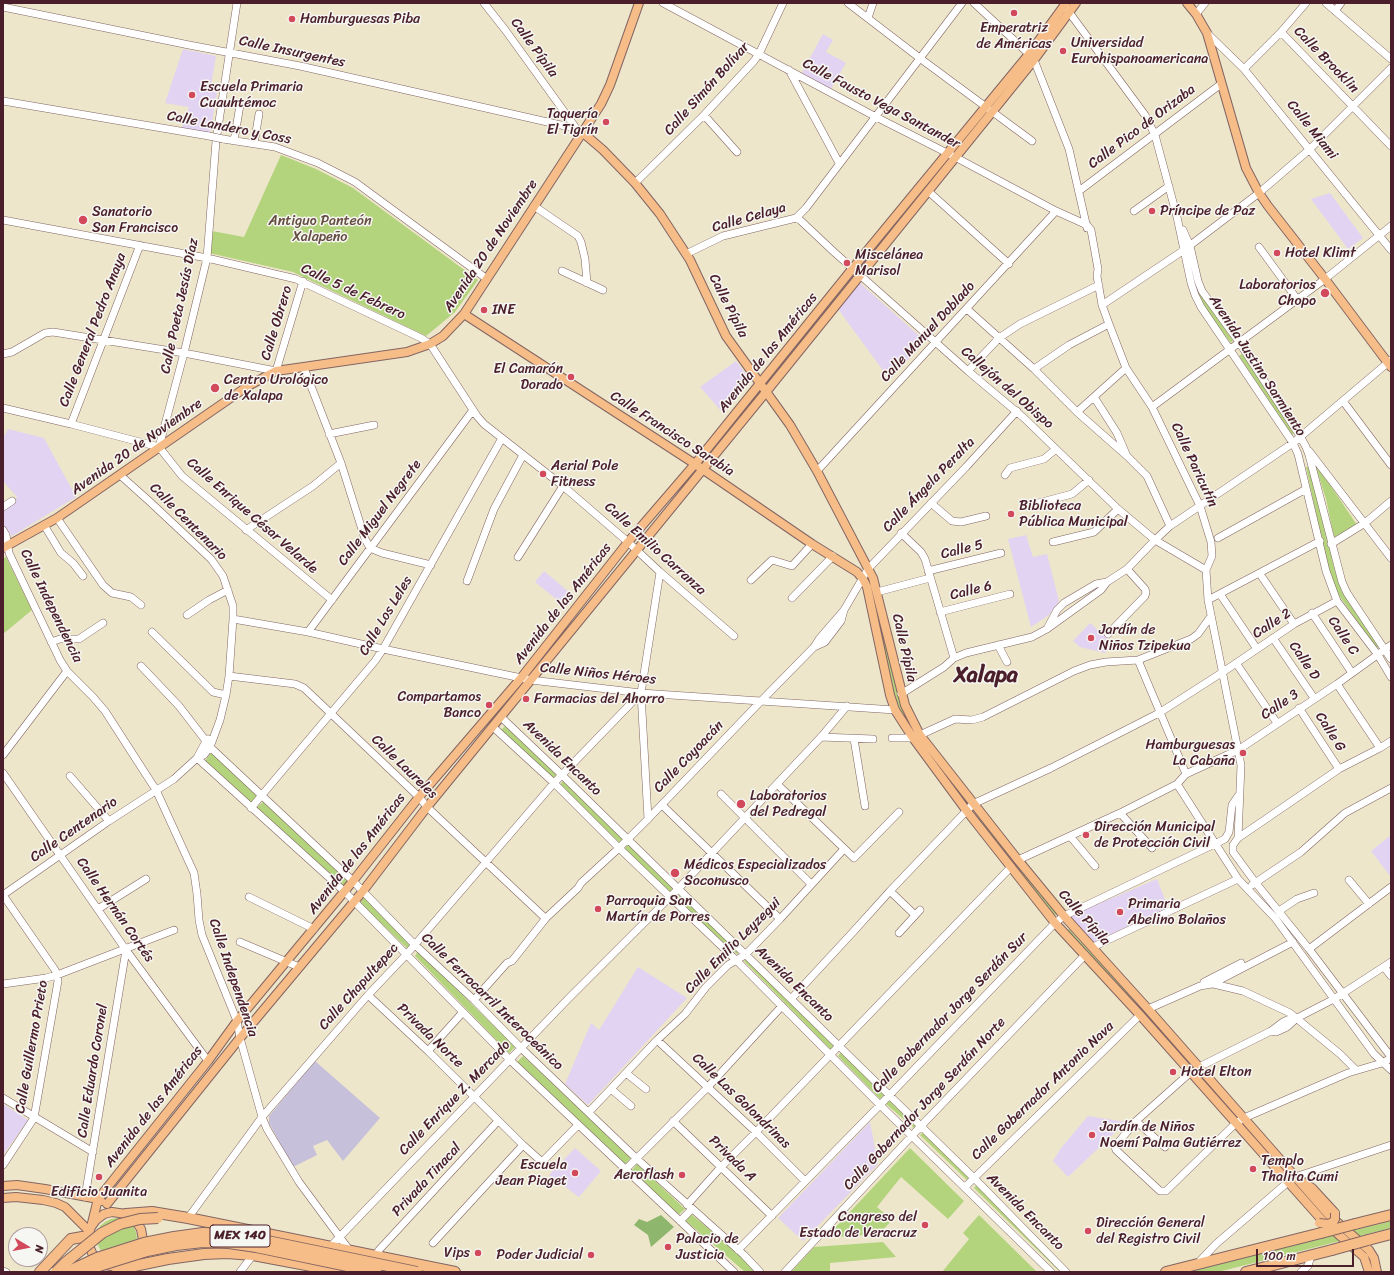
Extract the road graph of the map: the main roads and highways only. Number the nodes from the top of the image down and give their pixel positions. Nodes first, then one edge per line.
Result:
1 (639, 3) edge
2 (1076, 3) edge
3 (1187, 3) edge
4 (1065, 6) edge
5 (582, 132) junction
6 (951, 155) junction
7 (464, 314) junction
8 (1390, 363) edge
9 (760, 383) junction
10 (766, 392) junction
11 (695, 464) junction
12 (702, 470) junction
13 (5, 546) edge
14 (863, 579) joint
15 (917, 737) junction
16 (1292, 1180) junction
17 (3, 1186) edge
18 (3, 1198) edge
19 (98, 1198) junction
20 (107, 1204) junction
21 (123, 1213) junction
22 (1391, 1215) edge
23 (254, 1230) junction
24 (89, 1231) junction
25 (1391, 1234) edge
26 (1369, 1245) junction
27 (375, 1257) junction
28 (385, 1258) junction
29 (50, 1267) edge
30 (135, 1269) edge
31 (315, 1270) edge
32 (436, 1270) edge
33 (40, 1272) edge
34 (56, 1272) edge
35 (67, 1272) edge
36 (86, 1272) edge
37 (117, 1272) edge
38 (343, 1272) edge
39 (375, 1272) edge
40 (385, 1272) edge
41 (417, 1272) edge
42 (455, 1272) edge
43 (1166, 1272) edge
44 (1246, 1272) edge
45 (1369, 1272) edge
46 (1377, 1272) edge

1 - 5 main road, Avenida 20 de Noviembre
2 - 4 main road, Avenida de las Américas
3 - 8 main road
4 - 6 main road, Avenida de las Américas
5 - 7 main road, Avenida 20 de Noviembre
5 - 9 main road, Calle Pípila
6 - 9 main road, Avenida de las Américas
6 - 10 main road, Avenida de las Américas
7 - 11 main road, Calle Francisco Sarabia
7 - 13 main road, Avenida 20 de Noviembre
9 - 10 main road, Calle Pípila
9 - 11 main road, Avenida de las Américas
10 - 12 main road, Avenida de las Américas
10 - 15 main road, Calle Pípila
11 - 12 main road, Calle Francisco Sarabia
11 - 19 main road, Avenida de las Américas
12 - 14 main road, Calle Francisco Sarabia
12 - 20 main road, Avenida de las Américas
14 - 15 main road, Calle Pípila
15 - 16 main road, Calle Pípila
15 - 16 main road, Calle Pípila
16 - 16 main road, bridge
16 - 26 main road, Calle Pípila
16 - 45 main road, Calle Pípila
17 - 19 main road
18 - 24 main road
19 - 20 main road
19 - 24 main road, Avenida de las Américas
20 - 21 main road
21 - 23 highway, MEX 140
21 - 24 main road, MEX 140
21 - 30 main road
22 - 43 highway, bridge
23 - 27 highway, MEX 140
23 - 34 highway, bridge
24 - 29 highway, MEX 140
24 - 30 main road, MEX 140
25 - 26 highway
26 - 44 highway, bridge
26 - 46 main road
27 - 28 highway, MEX 140
27 - 39 main road
28 - 32 highway, MEX 140
28 - 40 main road
29 - 33 highway, MEX 140
30 - 31 highway, MEX 140
30 - 37 highway, MEX 140
31 - 38 highway, MEX 140
32 - 42 highway, MEX 140
35 - 41 highway, MEX 140, bridge
36 - 39 highway, MEX 140, bridge

